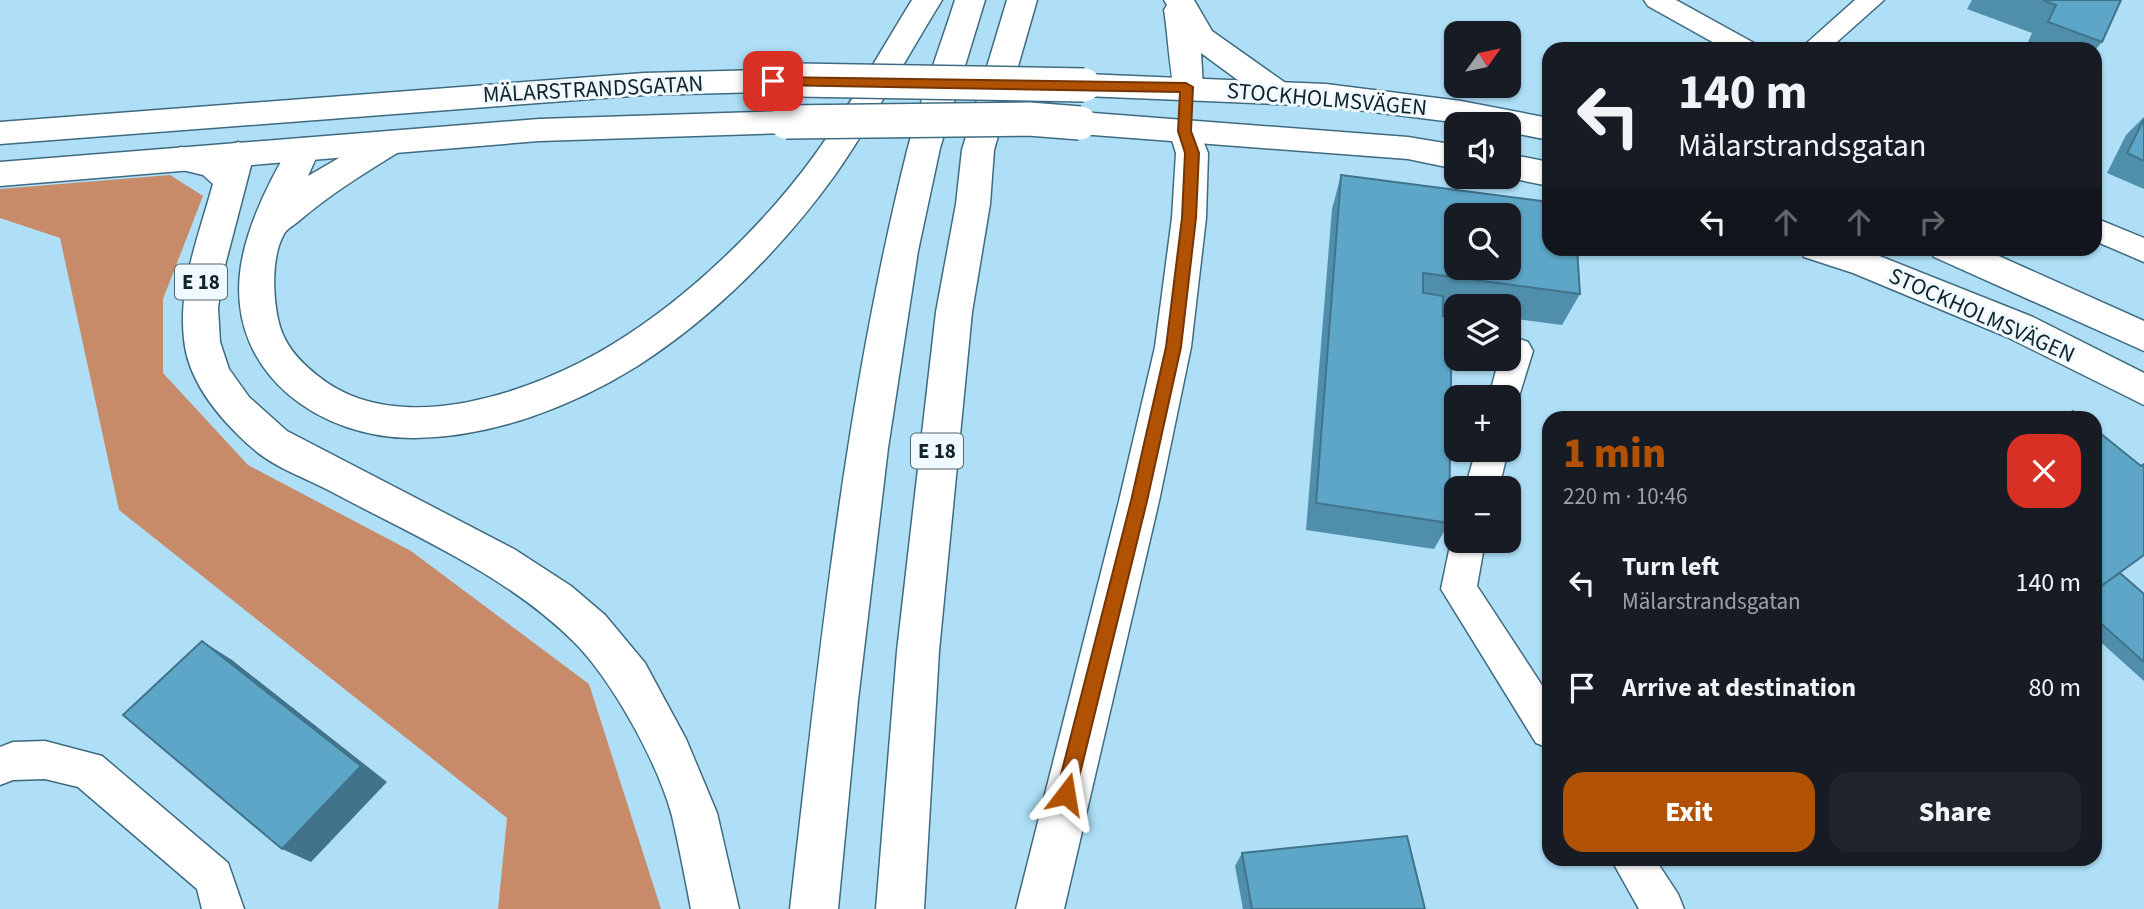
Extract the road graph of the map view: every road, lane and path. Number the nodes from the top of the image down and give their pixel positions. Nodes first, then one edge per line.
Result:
1 (927, 0) edge
2 (970, 0) edge
3 (1022, 0) edge
4 (1178, 0) edge
5 (1657, 0) edge
6 (1871, 0) edge
7 (1732, 42) edge
8 (1821, 42) edge
9 (1186, 87) junction
10 (1276, 93) junction
11 (318, 109) junction
12 (257, 116) junction
13 (1542, 128) edge
14 (1185, 131) junction
15 (0, 133) edge
16 (391, 142) junction
17 (304, 149) junction
18 (1444, 155) edge
19 (235, 167) junction
20 (1521, 169) edge
21 (1542, 173) edge
22 (0, 174) edge
23 (272, 224) junction
24 (2102, 232) edge
25 (2144, 251) edge
26 (1840, 256) edge
27 (1965, 256) edge
28 (2144, 337) edge
29 (2144, 390) edge
30 (1466, 553) edge
31 (1542, 719) edge
32 (0, 766) edge
33 (1635, 866) edge
34 (223, 909) edge
35 (715, 909) edge
36 (814, 909) edge
37 (900, 909) edge
38 (1040, 909) edge
39 (1663, 909) edge

1 - 23 main road, E 18
2 - 36 main road
3 - 37 main road, E 18
4 - 9 main road
4 - 10 main road
5 - 7 street
6 - 8 street
9 - 10 main road, STOCKHOLMSVÄGEN
9 - 11 main road, MÄLARSTRANDSGATAN, bridge
9 - 14 main road
10 - 13 main road, STOCKHOLMSVÄGEN
11 - 12 main road, MÄLARSTRANDSGATAN
11 - 17 main road
12 - 15 main road, MÄLARSTRANDSGATAN
12 - 19 main road
14 - 16 main road, MÄLARSTRANDSGATAN, bridge
14 - 18 main road, STOCKHOLMSVÄGEN
14 - 38 main road
16 - 17 main road, MÄLARSTRANDSGATAN
16 - 23 main road
17 - 19 main road, MÄLARSTRANDSGATAN
17 - 23 main road, E 18
19 - 22 main road
19 - 35 main road, E 18
20 - 21 main road
24 - 25 street
26 - 29 main road, STOCKHOLMSVÄGEN
27 - 28 main road, STOCKHOLMSVÄGEN
30 - 31 street
32 - 34 street
33 - 39 street

